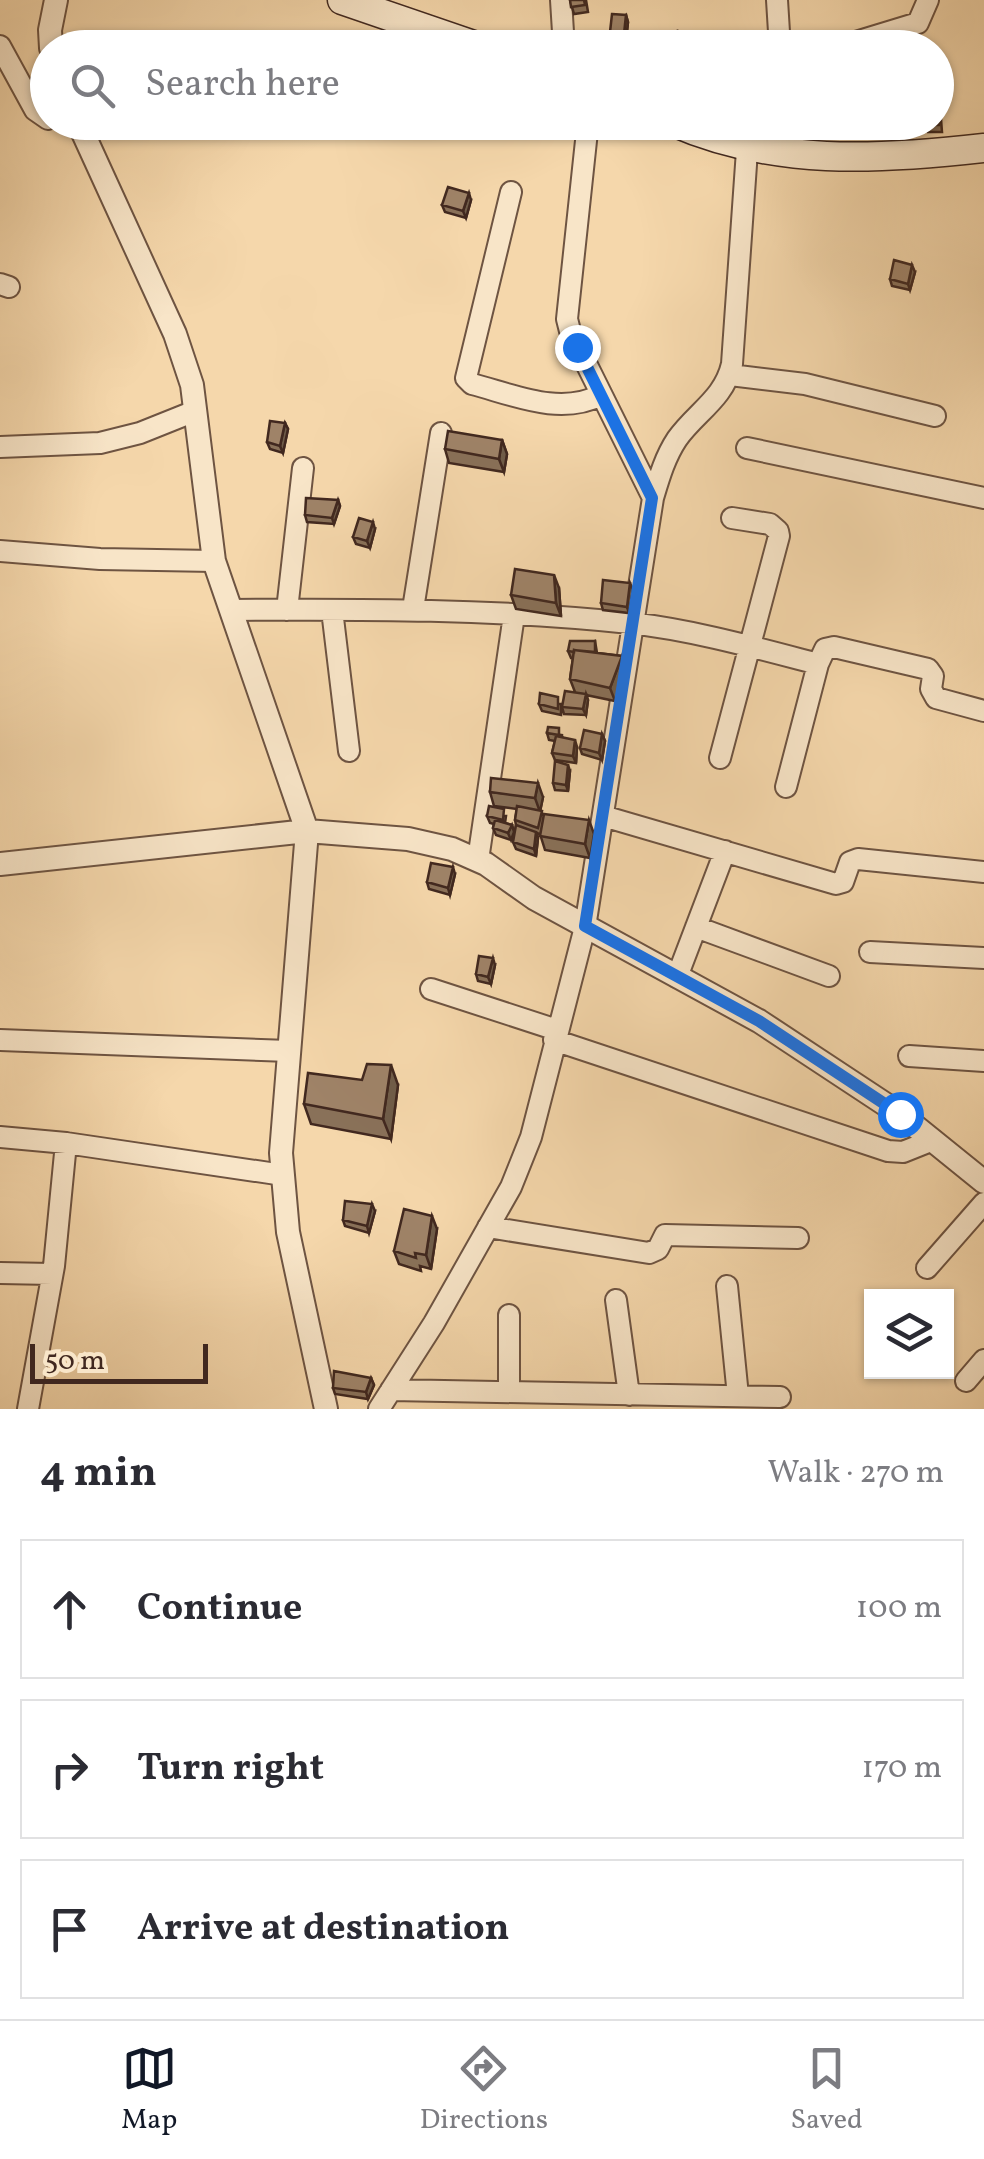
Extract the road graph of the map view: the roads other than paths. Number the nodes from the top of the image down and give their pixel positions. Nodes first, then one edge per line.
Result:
1 (56, 0) edge
2 (342, 0) edge
3 (562, 0) edge
4 (777, 0) edge
5 (928, 0) edge
6 (50, 30) edge
7 (430, 30) edge
8 (563, 30) edge
9 (779, 30) edge
10 (895, 30) edge
11 (0, 46) edge
12 (30, 101) edge
13 (86, 140) edge
14 (586, 140) edge
15 (748, 140) edge
16 (758, 140) edge
17 (984, 148) edge
18 (511, 192) dead end
19 (730, 375) junction
20 (601, 395) junction
21 (196, 410) junction
22 (935, 416) dead end
23 (441, 433) dead end
24 (0, 446) edge
25 (747, 448) dead end
26 (303, 468) dead end
27 (652, 498) junction
28 (984, 498) edge
29 (732, 518) dead end
30 (0, 551) edge
31 (214, 562) junction
32 (413, 609) junction
33 (231, 610) junction
34 (287, 610) junction
35 (332, 610) junction
36 (514, 615) junction
37 (634, 623) junction
38 (751, 646) junction
39 (818, 664) junction
40 (984, 712) edge
41 (349, 751) dead end
42 (720, 758) dead end
43 (786, 788) dead end
44 (603, 816) junction
45 (307, 830) junction
46 (724, 851) junction
47 (478, 860) junction
48 (0, 864) edge
49 (984, 872) edge
50 (585, 926) junction
51 (696, 927) junction
52 (870, 952) dead end
53 (984, 958) edge
54 (677, 976) junction
55 (829, 976) dead end
56 (430, 989) dead end
57 (555, 1035) junction
58 (0, 1040) edge
59 (289, 1051) junction
60 (909, 1056) dead end
61 (984, 1061) edge
62 (0, 1137) edge
63 (933, 1140) junction
64 (66, 1143) junction
65 (283, 1175) junction
66 (984, 1182) edge
67 (984, 1202) edge
68 (488, 1226) junction
69 (798, 1238) dead end
70 (927, 1268) dead end
71 (0, 1273) edge
72 (52, 1274) junction
73 (727, 1286) dead end
74 (616, 1300) dead end
75 (509, 1315) dead end
76 (984, 1360) edge
77 (966, 1381) dead end
78 (391, 1390) junction
79 (508, 1392) junction
80 (629, 1394) junction
81 (738, 1396) junction
82 (780, 1397) dead end
83 (28, 1409) edge
84 (326, 1409) edge
85 (379, 1409) edge

1 - 6 street
2 - 7 main road
3 - 8 street
4 - 9 street
5 - 10 street
11 - 12 street
13 - 21 street
14 - 20 street
15 - 19 street
16 - 17 main road
18 - 20 street
19 - 22 street
19 - 27 street
20 - 27 street
21 - 24 street
21 - 31 street
23 - 32 street
25 - 28 street
26 - 34 street
27 - 37 street
29 - 38 street
30 - 31 street
31 - 33 street
32 - 35 street
32 - 36 street
33 - 34 street
33 - 45 street
34 - 35 street
35 - 41 street
36 - 37 street
36 - 47 street
37 - 38 street
37 - 44 street
38 - 39 street
38 - 42 street
39 - 40 street
39 - 43 street
44 - 46 street
44 - 50 street
45 - 47 street
45 - 48 street
45 - 59 street
46 - 49 street
46 - 51 street
47 - 50 street
50 - 54 street
50 - 57 street
51 - 54 street
51 - 55 street
52 - 53 street
54 - 63 street
56 - 57 street
57 - 63 street
57 - 68 street
58 - 59 street
59 - 65 street
60 - 61 street
62 - 64 street
63 - 66 street
64 - 65 street
64 - 72 street
65 - 84 street
67 - 70 street
68 - 69 street
68 - 78 street
71 - 72 street
72 - 83 street
73 - 81 street
74 - 80 street
75 - 79 street
76 - 77 street
78 - 79 street
78 - 85 street
79 - 80 street
80 - 81 street
81 - 82 street

